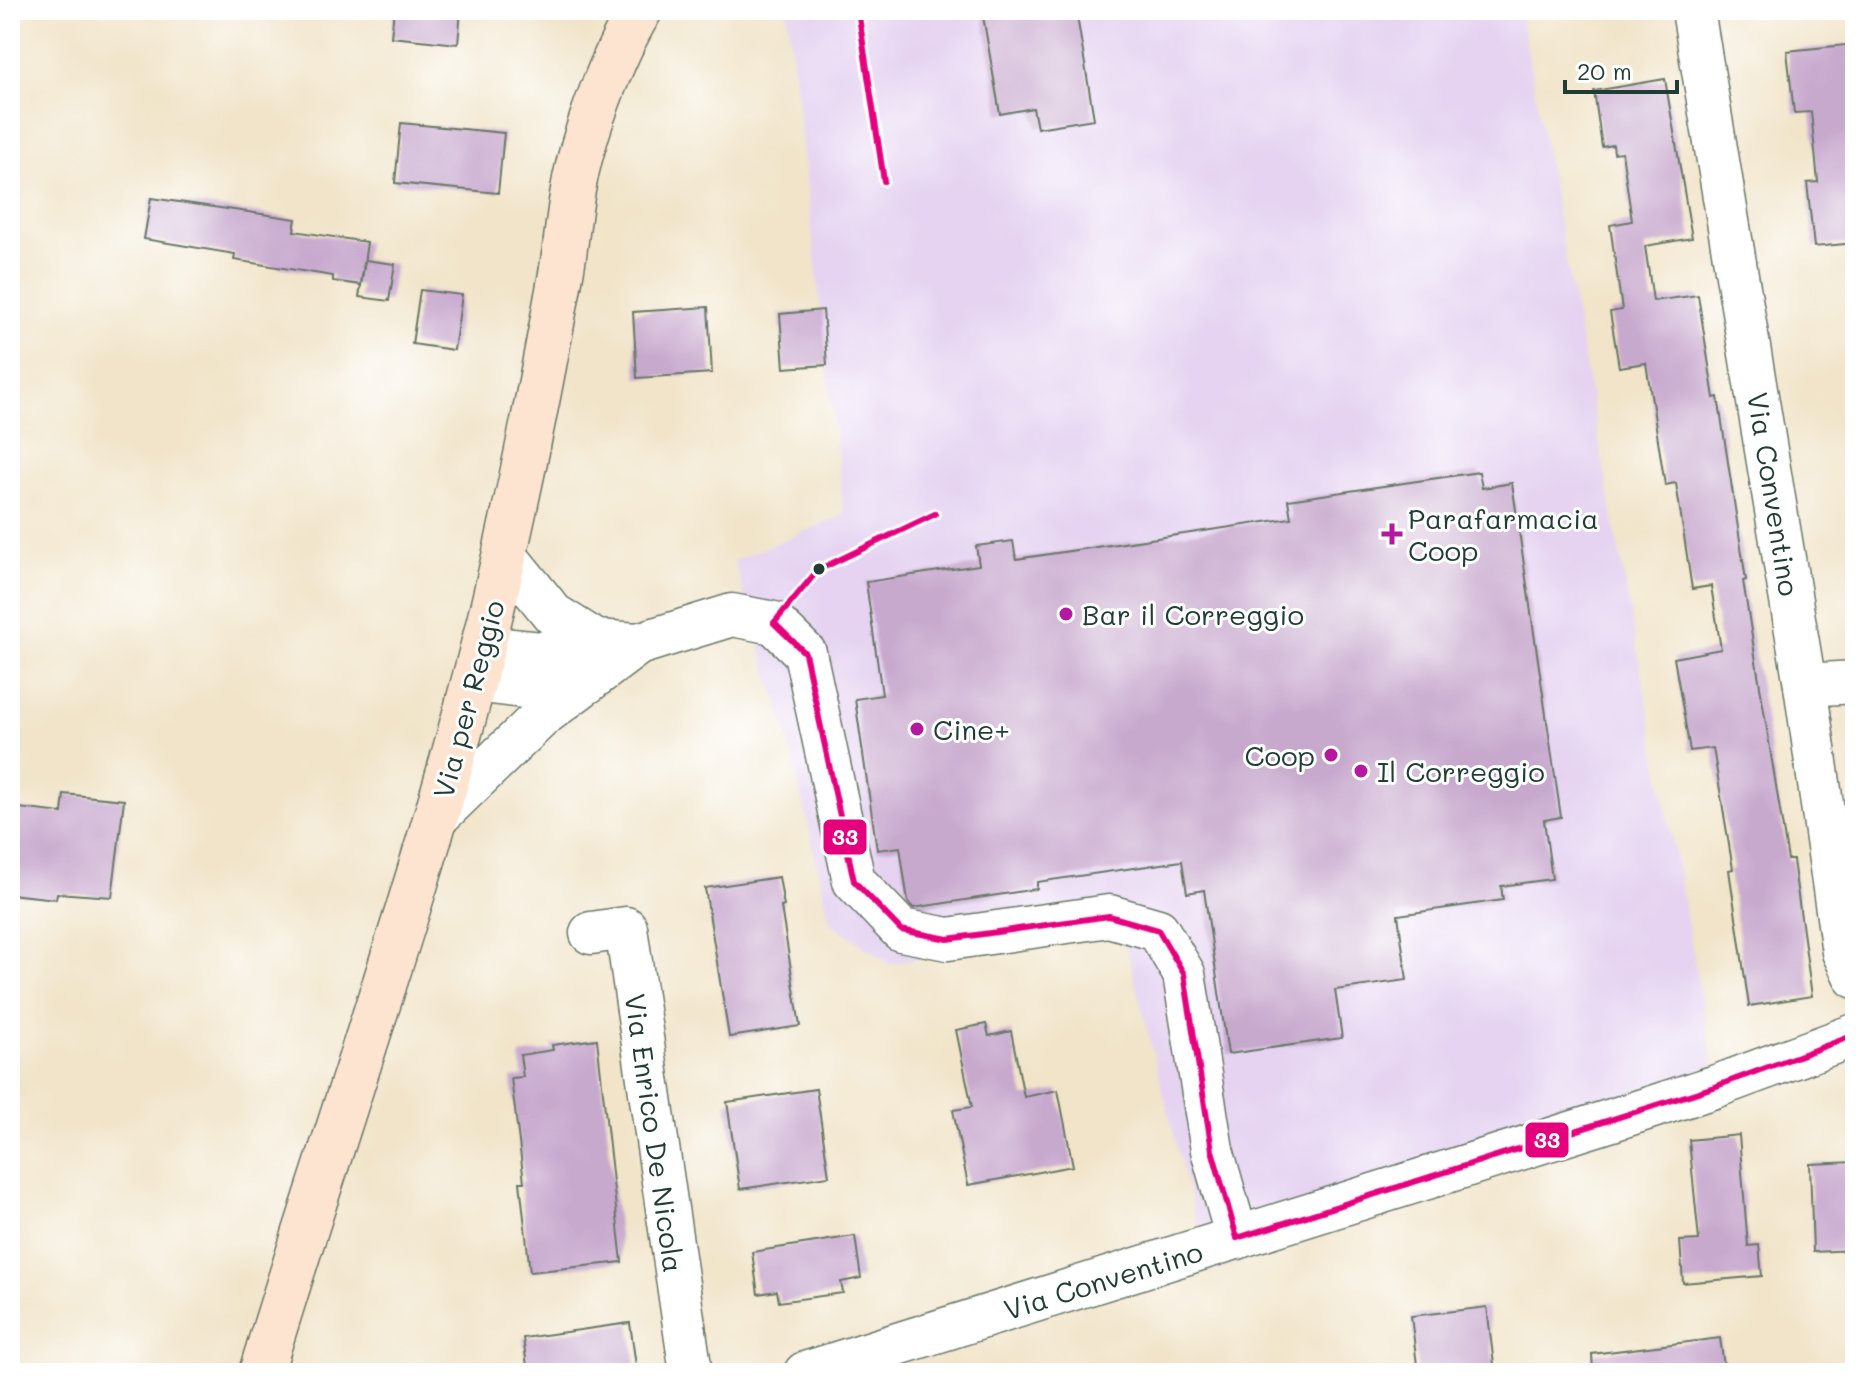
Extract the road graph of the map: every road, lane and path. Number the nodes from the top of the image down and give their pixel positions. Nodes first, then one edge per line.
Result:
1 (1693, 10) edge
2 (637, 12) edge
3 (505, 555) junction
4 (596, 641) junction
5 (638, 644) junction
6 (478, 664) junction
7 (588, 682) junction
8 (1855, 682) edge
9 (1805, 685) junction
10 (436, 818) junction
11 (591, 933) dead end
12 (1855, 977) edge
13 (1855, 1035) edge
14 (1237, 1238) junction
15 (261, 1373) edge
16 (691, 1373) edge
17 (805, 1373) edge

1 - 9 street, Via Conventino
2 - 3 main road, Via per Reggio
3 - 4 street
3 - 6 main road, Via per Reggio
4 - 5 street
4 - 6 street
5 - 7 street
5 - 14 street
6 - 7 street
6 - 10 main road, Via per Reggio
7 - 10 street
8 - 9 street
9 - 12 street, Via Conventino
10 - 15 main road, Via per Reggio
11 - 16 street, Via Enrico De Nicola
13 - 14 street, Via Conventino
14 - 17 street, Via Conventino

